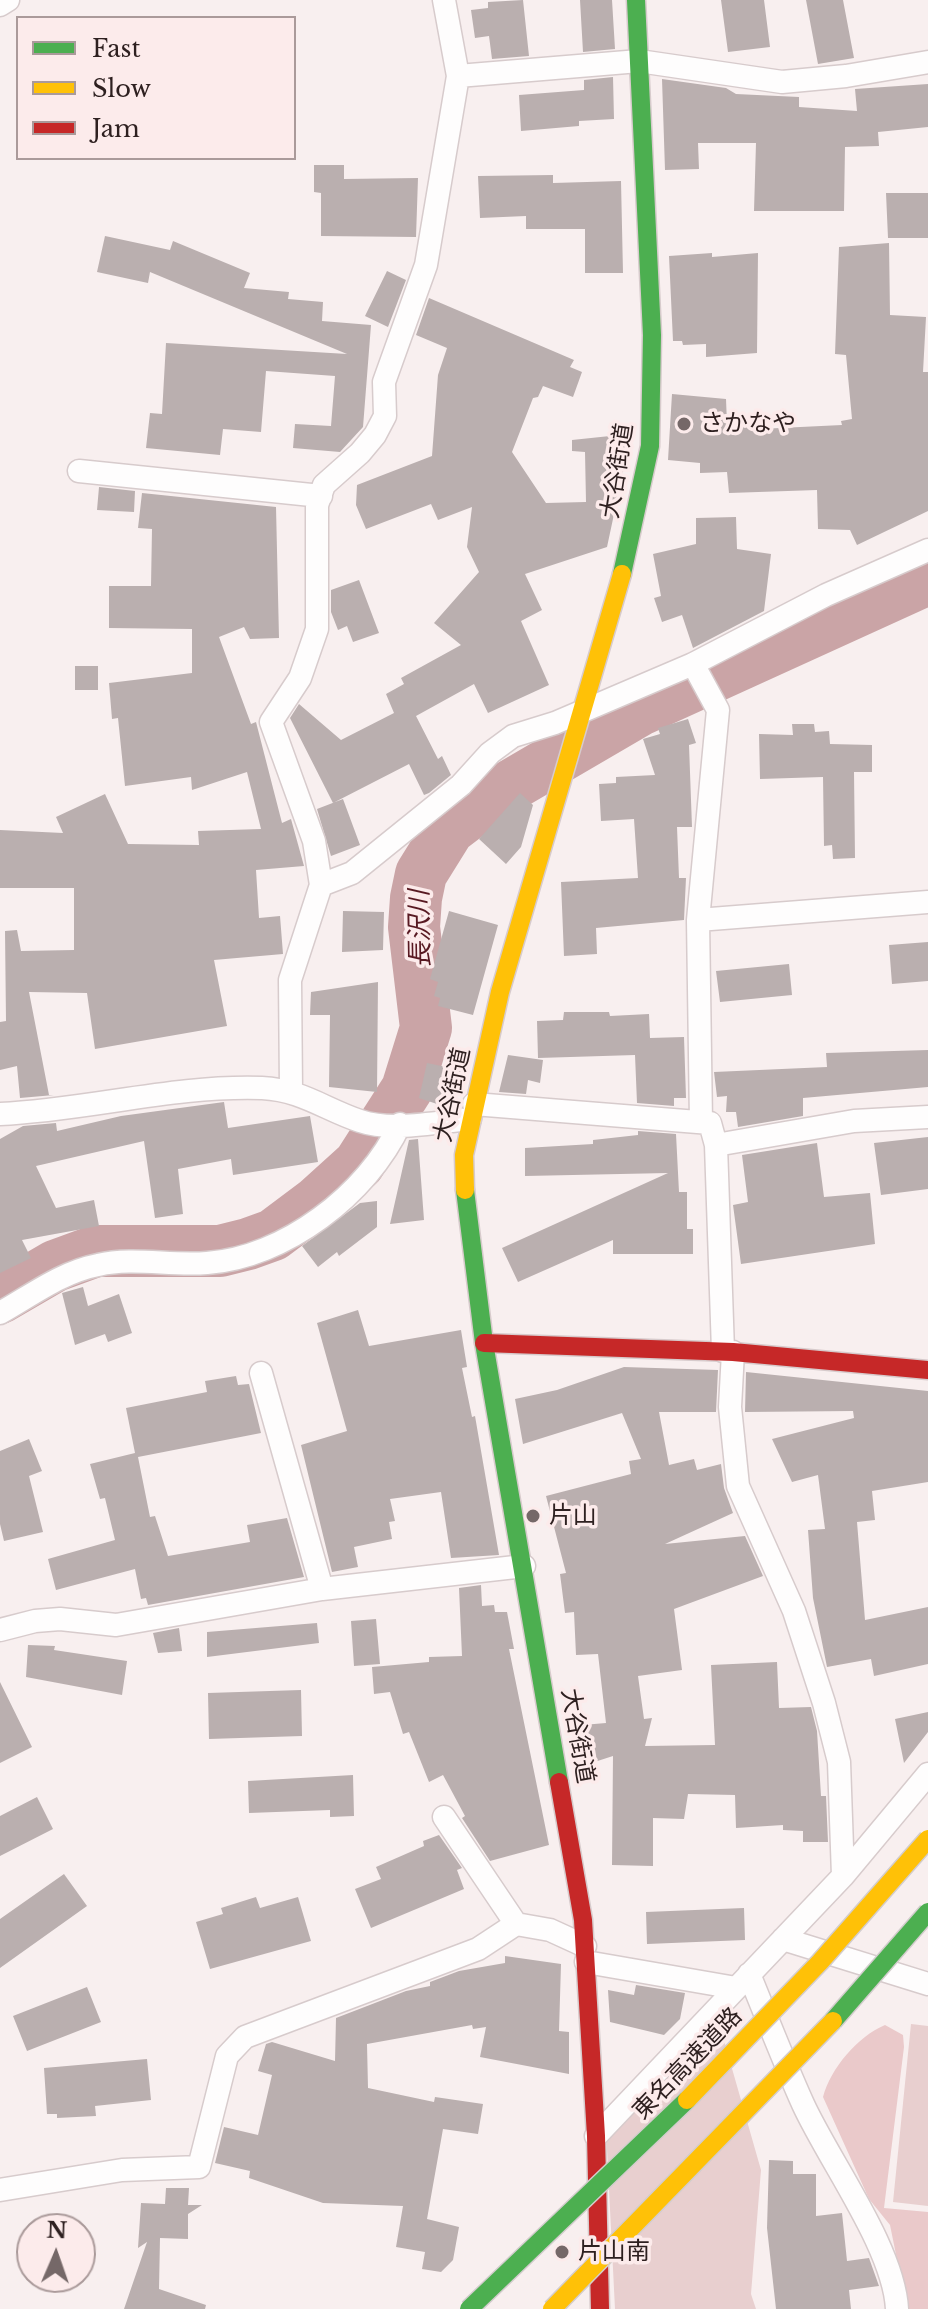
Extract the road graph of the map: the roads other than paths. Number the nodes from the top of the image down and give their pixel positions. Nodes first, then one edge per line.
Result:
1 (8, 0) edge
2 (444, 0) edge
3 (636, 0) edge
4 (0, 5) edge
5 (639, 61) junction
6 (928, 62) edge
7 (458, 76) junction
8 (79, 471) dead end
9 (321, 496) junction
10 (928, 550) edge
11 (693, 665) junction
12 (586, 708) junction
13 (321, 885) junction
14 (928, 902) edge
15 (698, 920) junction
16 (291, 1090) junction
17 (472, 1112) junction
18 (0, 1114) edge
19 (928, 1117) edge
20 (701, 1122) junction
21 (399, 1124) junction
22 (716, 1145) junction
23 (0, 1313) edge
24 (484, 1343) junction
25 (728, 1352) junction
26 (928, 1370) edge
27 (261, 1373) dead end
28 (524, 1566) junction
29 (322, 1589) junction
30 (0, 1630) edge
31 (928, 1774) edge
32 (444, 1817) dead end
33 (928, 1839) edge
34 (843, 1876) junction
35 (928, 1912) edge
36 (516, 1924) junction
37 (783, 1939) junction
38 (585, 1954) junction
39 (742, 1981) junction
40 (928, 1984) edge
41 (596, 2136) junction
42 (0, 2190) edge
43 (469, 2309) edge
44 (552, 2309) edge
45 (600, 2309) edge
46 (897, 2309) edge

1 - 4 street
2 - 7 street
3 - 5 main road, 大谷街道
5 - 6 street
5 - 7 street
5 - 12 main road, 大谷街道
7 - 9 street
8 - 9 street
9 - 13 street
10 - 11 street
11 - 12 street
11 - 15 street
12 - 13 street
12 - 17 main road, 大谷街道
13 - 16 street
14 - 15 street
15 - 20 street
16 - 18 street
16 - 21 street
17 - 20 street
17 - 21 street
17 - 24 main road, 大谷街道
19 - 22 street
20 - 22 street
21 - 23 street
22 - 25 street
24 - 25 main road
24 - 28 main road, 大谷街道
25 - 26 main road
25 - 34 street
27 - 29 street
28 - 29 street
28 - 38 main road, 大谷街道
29 - 30 street
31 - 34 street
32 - 36 street
33 - 43 main road, 東名高速道路, bridge
34 - 37 street
35 - 44 main road, bridge
36 - 38 street
36 - 42 street
37 - 39 street
37 - 40 street
38 - 39 street
38 - 41 main road, 大谷街道
39 - 41 street
39 - 46 street
41 - 45 main road, 大谷街道

